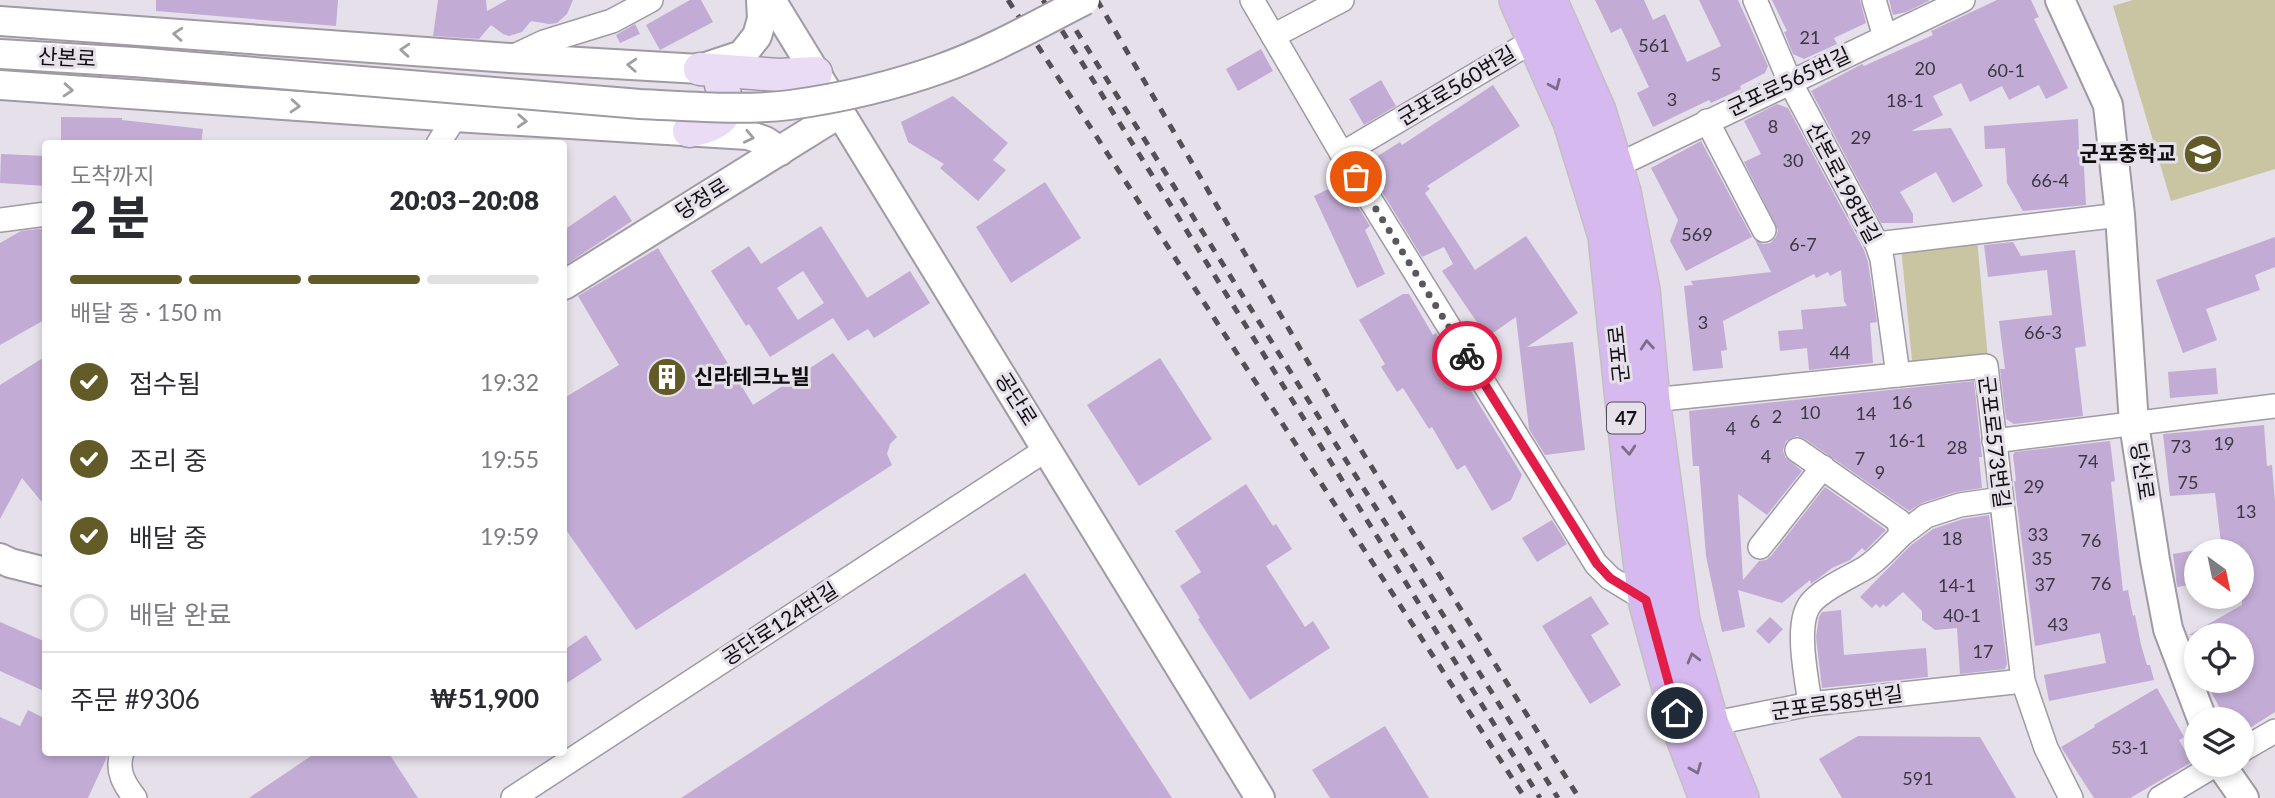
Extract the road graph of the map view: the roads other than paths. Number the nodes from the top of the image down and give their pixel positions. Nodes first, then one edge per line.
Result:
1 (651, 0) edge
2 (761, 0) edge
3 (771, 0) edge
4 (1085, 0) edge
5 (1252, 0) edge
6 (1342, 0) edge
7 (1517, 0) edge
8 (1549, 0) edge
9 (1755, 0) edge
10 (1874, 0) edge
11 (1963, 0) edge
12 (2060, 0) edge
13 (0, 21) edge
14 (1273, 36) junction
15 (1885, 37) junction
16 (1536, 39) junction
17 (0, 54) edge
18 (510, 58) junction
19 (700, 69) junction
20 (816, 73) junction
21 (1790, 82) junction
22 (0, 85) edge
23 (840, 113) junction
24 (454, 117) junction
25 (1707, 121) junction
26 (689, 131) junction
27 (440, 140) edge
28 (780, 151) junction
29 (1342, 154) junction
30 (1616, 166) junction
31 (42, 215) edge
32 (2120, 215) junction
33 (0, 220) edge
34 (1764, 230) dead end
35 (1606, 236) junction
36 (1877, 244) junction
37 (567, 283) edge
38 (1643, 290) junction
39 (1898, 375) junction
40 (1652, 400) junction
41 (2275, 406) edge
42 (2134, 424) junction
43 (1994, 441) junction
44 (1046, 449) junction
45 (1797, 450) dead end
46 (1823, 467) junction
47 (2001, 499) junction
48 (1901, 535) junction
49 (1760, 547) dead end
50 (0, 558) edge
51 (42, 571) edge
52 (1646, 600) junction
53 (2023, 681) junction
54 (1671, 694) junction
55 (1810, 704) junction
56 (2197, 707) edge
57 (1711, 724) junction
58 (2275, 731) edge
59 (2254, 743) edge
60 (121, 756) edge
61 (2195, 777) edge
62 (2229, 777) edge
63 (135, 798) edge
64 (513, 798) edge
65 (1259, 798) edge
66 (1707, 798) edge
67 (1741, 798) edge
68 (2071, 798) edge
69 (2160, 798) edge
70 (2244, 798) edge

1 - 18 street
2 - 19 street
3 - 20 street, 공단로
4 - 17 street, 산본로, bridge
5 - 14 street
6 - 14 street
7 - 16 main road, 군포로 / 47
8 - 30 main road, 군포로 / 47
9 - 21 street, 산본로198번길
10 - 15 street
11 - 15 street, 군포로565번길
12 - 32 street, 당산로
18 -> 13 street
14 - 29 street
15 - 21 street, 군포로565번길
16 - 29 street, 군포로560번길
16 -> 35 main road, 군포로 / 47
19 -> 18 street
19 - 20 main road
19 - 26 main road
20 - 23 street, 공단로
21 - 25 street, 군포로565번길
21 - 36 street, 산본로198번길
22 -> 24 street
23 - 28 street, 당정로
23 - 44 street, 공단로
24 -> 26 street
24 - 27 street
25 - 30 street, 군포로565번길
25 - 34 street
26 -> 28 street
28 - 37 street, 당정로
29 - 52 street
30 - 38 main road, 군포로 / 47
31 - 33 street
32 - 36 street
32 - 42 street, 당산로
35 - 38 main road
35 -> 52 main road, 군포로 / 47
36 - 39 street, 산본로198번길
40 -> 38 main road, 군포로 / 47
39 - 40 street, 군포로573번길
39 - 43 street, 군포로573번길
57 -> 40 main road, 군포로 / 47
41 - 42 street
42 - 43 street
42 - 56 street, 당산로
43 - 47 street, 군포로573번길
44 - 64 street, 공단로124번길
44 - 65 street, 공단로
45 - 46 street
46 - 48 street
46 - 49 street
47 - 48 street
47 - 53 street, 군포로573번길
48 - 55 street
50 - 51 street
52 - 54 main road, 군포로 / 47
53 - 55 street, 군포로585번길
53 - 68 street, 군포로573번길
54 - 57 street
54 -> 66 main road, 군포로 / 47
55 - 57 street, 군포로585번길
57 - 67 main road, 군포로 / 47
58 - 59 street
60 - 63 street
61 - 69 street
62 - 70 street

